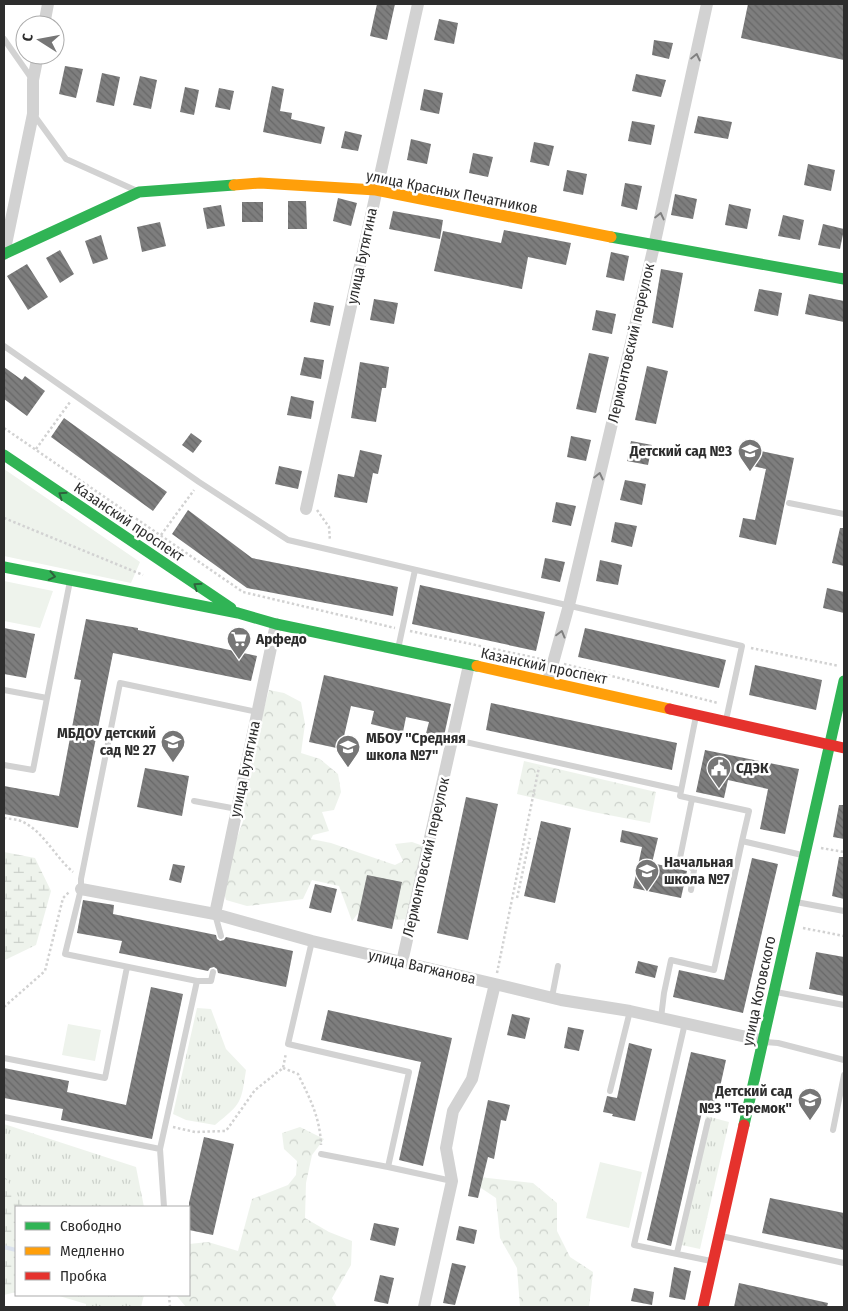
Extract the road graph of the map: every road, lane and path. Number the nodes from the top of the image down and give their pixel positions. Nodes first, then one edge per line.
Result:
1 (418, 4) edge
2 (707, 4) edge
3 (4, 40) edge
4 (36, 65) edge
5 (33, 80) junction
6 (33, 114) junction
7 (376, 190) junction
8 (139, 192) junction
9 (654, 246) junction
10 (4, 254) edge
11 (844, 279) edge
12 (4, 346) edge
13 (75, 396) junction
14 (36, 450) dead end
15 (4, 455) edge
16 (199, 482) junction
17 (307, 504) joint
18 (789, 504) dead end
19 (844, 514) edge
20 (4, 518) edge
21 (161, 535) dead end
22 (331, 550) junction
23 (4, 567) edge
24 (415, 570) junction
25 (143, 575) dead end
26 (71, 580) junction
27 (569, 605) junction
28 (238, 613) junction
29 (276, 624) junction
30 (742, 646) junction
31 (397, 650) junction
32 (469, 665) junction
33 (844, 668) edge
34 (548, 681) junction
35 (844, 681) edge
36 (4, 690) edge
37 (47, 698) junction
38 (257, 712) junction
39 (696, 715) junction
40 (726, 721) junction
41 (452, 739) junction
42 (830, 745) junction
43 (844, 748) edge
44 (540, 758) junction
45 (4, 765) edge
46 (680, 790) junction
47 (692, 799) junction
48 (194, 800) dead end
49 (236, 809) junction
50 (4, 818) edge
51 (530, 838) dead end
52 (742, 841) junction
53 (821, 848) dead end
54 (844, 852) edge
55 (805, 856) junction
56 (81, 884) junction
57 (691, 890) dead end
58 (517, 898) dead end
59 (795, 902) junction
60 (844, 911) edge
61 (215, 914) junction
62 (789, 926) junction
63 (221, 936) dead end
64 (844, 936) edge
65 (312, 941) junction
66 (402, 962) junction
67 (558, 966) dead end
68 (128, 967) junction
69 (213, 972) dead end
70 (197, 981) junction
71 (495, 984) junction
72 (775, 991) junction
73 (552, 998) junction
74 (844, 1005) edge
75 (4, 1007) edge
76 (630, 1010) junction
77 (661, 1018) junction
78 (685, 1023) junction
79 (764, 1041) junction
80 (288, 1044) junction
81 (4, 1058) edge
82 (844, 1060) edge
83 (283, 1068) junction
84 (844, 1074) edge
85 (610, 1091) dead end
86 (4, 1117) edge
87 (708, 1121) dead end
88 (166, 1125) junction
89 (833, 1130) dead end
90 (160, 1149) junction
91 (321, 1154) joint
92 (388, 1166) junction
93 (452, 1181) junction
94 (164, 1206) edge
95 (720, 1236) junction
96 (677, 1253) junction
97 (714, 1262) junction
98 (844, 1263) edge
99 (424, 1307) edge
100 (703, 1307) edge

1 - 7 street, улица Бутягина
9 -> 2 street, Лермонтовский переулок
3 - 5 lane
4 - 5 street
5 - 6 street
6 - 8 lane
6 - 10 street
7 - 8 street, улица Красных Печатников
7 - 9 street, улица Красных Печатников
7 - 17 street, улица Бутягина
8 - 10 street, улица Красных Печатников
9 - 11 street, улица Красных Печатников
27 -> 9 street, Лермонтовский переулок
12 - 13 lane
13 - 14 path
13 - 16 lane
28 -> 15 street, Казанский проспект
16 - 21 path
16 - 22 lane
17 - 22 path
18 - 19 lane
20 - 25 path
22 - 24 lane
23 -> 26 street, Казанский проспект
24 - 27 lane
24 - 31 lane
26 - 28 street, Казанский проспект
26 - 37 lane
27 - 30 lane
34 -> 27 street, Лермонтовский переулок
28 - 29 street, Казанский проспект
29 - 31 street, Казанский проспект
29 - 38 street, улица Бутягина
30 - 33 path
30 - 40 lane
31 - 32 street, Казанский проспект
32 - 34 street, Казанский проспект
32 - 41 street, Лермонтовский переулок
34 - 39 street, Казанский проспект
35 - 42 street, улица Котовского
36 - 37 lane
37 - 45 lane
38 - 49 street, улица Бутягина
38 - 56 lane
39 - 40 street, Казанский проспект
39 - 46 lane
40 - 42 street, Казанский проспект
41 - 44 lane
41 - 66 street, Лермонтовский переулок
42 - 43 street, Казанский проспект
42 - 55 street, улица Котовского
44 - 46 lane
44 - 71 path
46 - 47 lane
47 - 52 lane
47 - 57 lane
48 - 49 lane
49 - 61 street, улица Бутягина
50 - 56 path
51 - 58 path
52 - 55 lane
52 - 77 lane
53 - 54 path
55 - 59 street, улица Котовского
56 - 61 street, улица Вагжанова
56 - 68 lane
56 - 75 path
59 - 60 lane
59 - 62 street, улица Котовского
61 - 63 lane
61 - 65 street, улица Вагжанова
62 - 64 path
62 - 72 street, улица Котовского
65 - 66 street, улица Вагжанова
65 - 80 lane
66 - 71 street, улица Вагжанова
67 - 73 lane
68 - 70 lane
68 - 81 lane
69 - 70 lane
70 - 88 lane
71 - 73 street, улица Вагжанова
71 - 93 street
72 - 74 lane
72 - 79 street, улица Котовского
73 - 76 street, улица Вагжанова
76 - 77 street, улица Вагжанова
76 - 85 lane
77 - 78 street, улица Вагжанова
78 - 79 street, улица Вагжанова
78 - 96 lane
79 - 82 lane
79 - 95 street, улица Котовского
80 - 83 path
80 - 92 lane
83 - 88 path
83 - 91 path
84 - 89 lane
86 - 90 lane
87 - 96 lane
88 - 90 lane
90 - 94 lane
91 - 92 lane
92 - 93 lane
93 - 99 street
95 - 97 street, улица Котовского
95 - 98 lane
96 - 97 lane
97 - 100 street, улица Котовского

